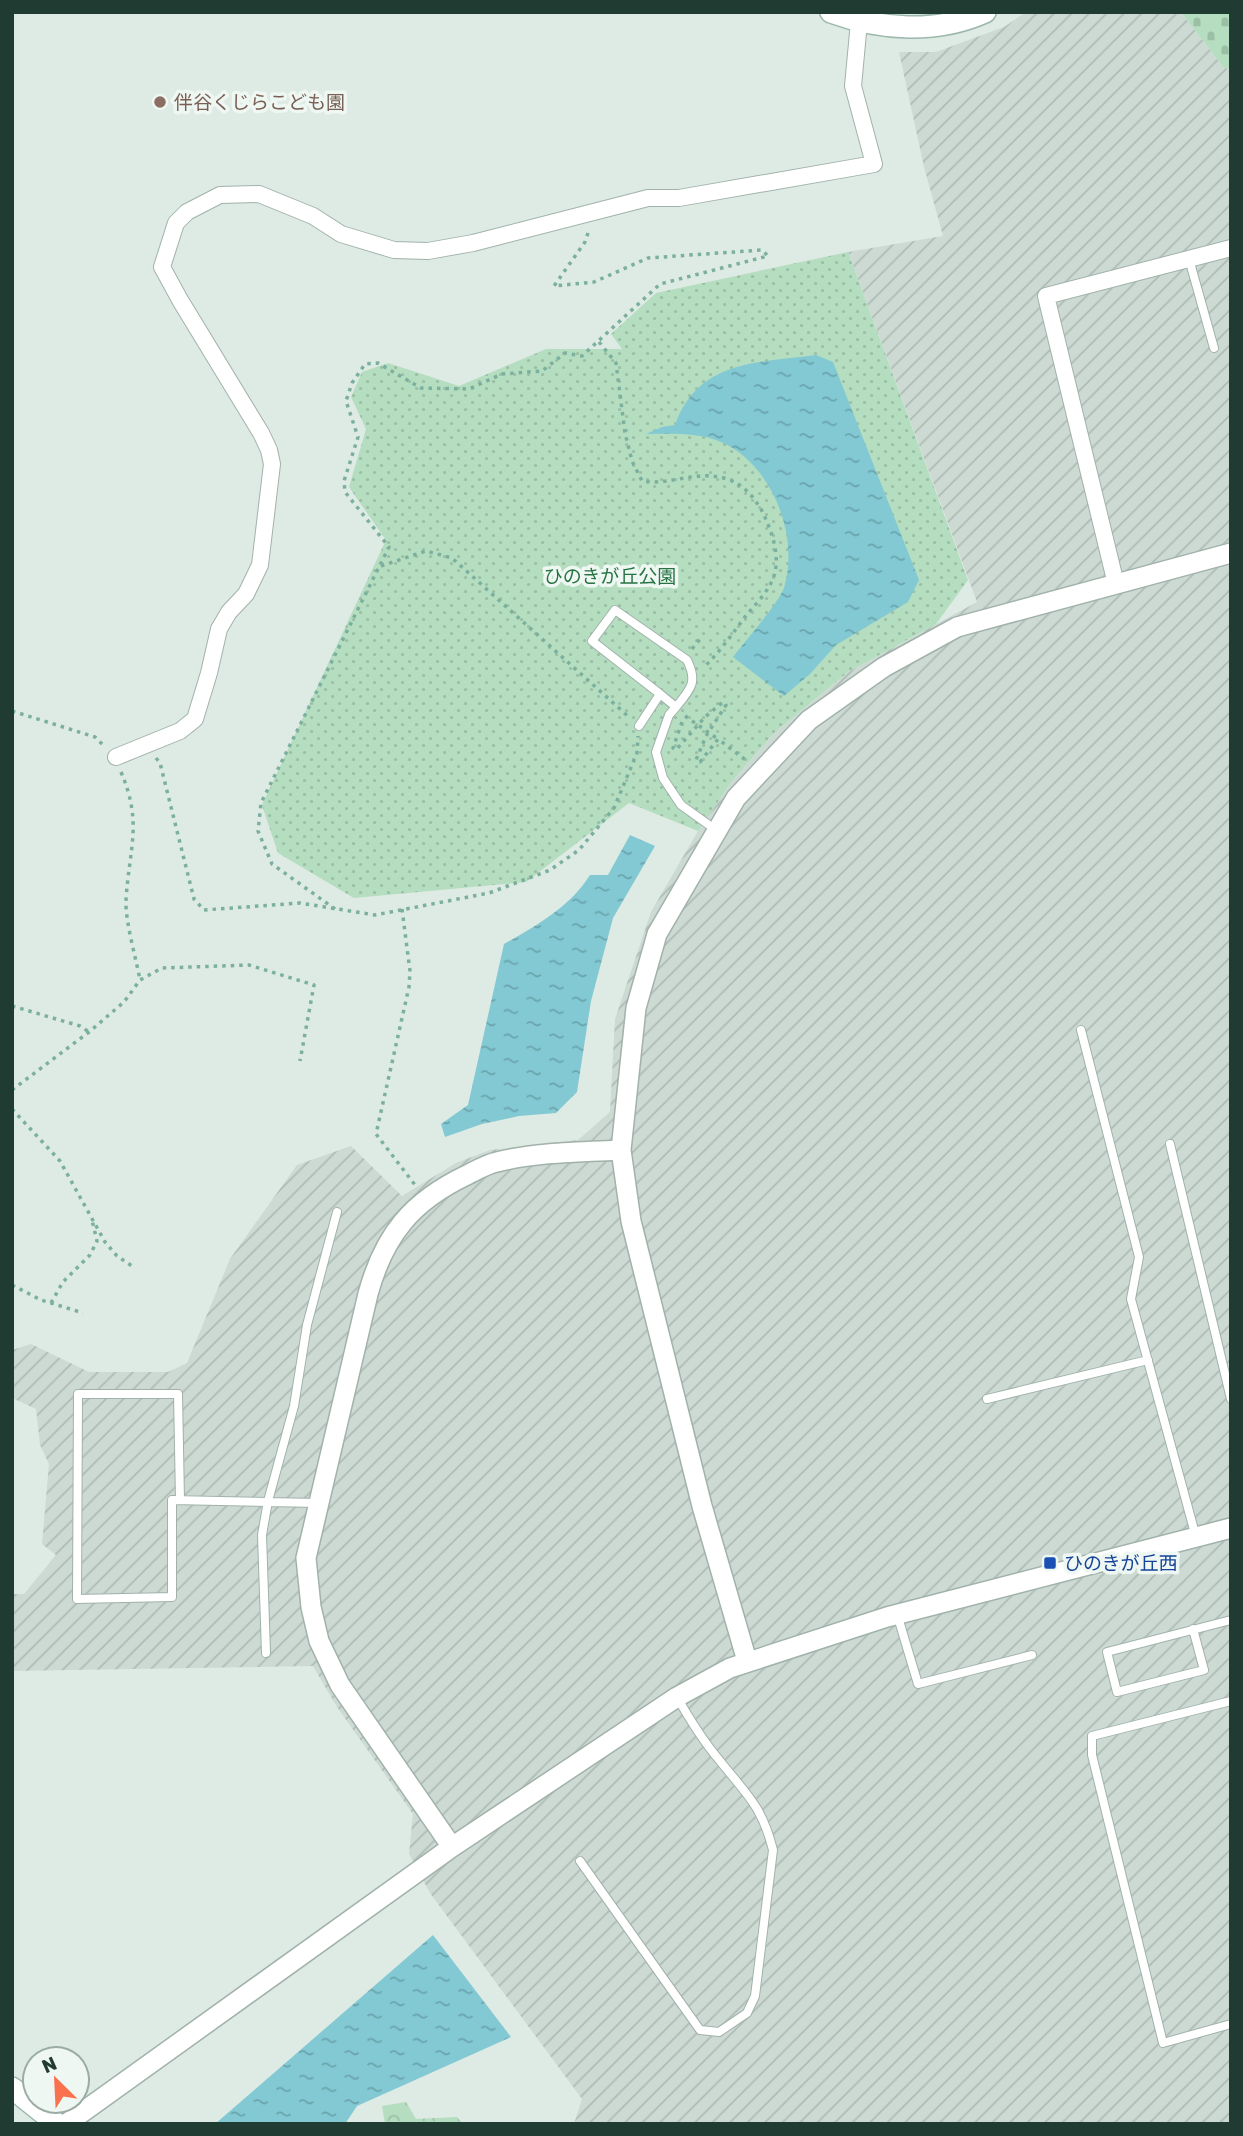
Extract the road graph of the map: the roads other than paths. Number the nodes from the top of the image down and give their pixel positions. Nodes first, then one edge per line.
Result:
1 (831, 12) edge
2 (985, 12) edge
3 (859, 22) junction
4 (1231, 248) edge
5 (1189, 259) junction
6 (1214, 348) dead end
7 (1231, 554) edge
8 (1116, 584) junction
9 (660, 694) junction
10 (676, 707) junction
11 (639, 726) road end
12 (116, 757) road end
13 (716, 830) junction
14 (1081, 1030) dead end
15 (1170, 1144) dead end
16 (621, 1150) junction
17 (337, 1212) dead end
18 (1148, 1360) junction
19 (988, 1399) dead end
20 (1231, 1399) edge
21 (180, 1500) junction
22 (268, 1501) junction
23 (319, 1503) junction
24 (1231, 1528) edge
25 (1196, 1537) junction
26 (897, 1614) junction
27 (1231, 1620) edge
28 (1193, 1629) junction
29 (266, 1653) dead end
30 (1032, 1655) dead end
31 (747, 1661) junction
32 (677, 1697) junction
33 (1231, 1701) edge
34 (452, 1847) junction
35 (580, 1861) dead end
36 (1231, 2024) edge
37 (12, 2088) edge
38 (57, 2124) edge
39 (66, 2124) edge

1 - 3 main road
2 - 3 main road
3 - 12 street
4 - 5 street
5 - 6 lane
5 - 8 street
7 - 8 street
8 - 13 street
9 - 10 lane
9 - 10 lane
9 - 11 lane
10 - 13 lane
13 - 16 street
14 - 18 lane
15 - 20 lane
16 - 23 street
16 - 31 street
17 - 22 lane
18 - 19 lane
18 - 25 lane
21 - 21 lane
21 - 22 lane
22 - 23 lane
22 - 29 lane
23 - 34 street
24 - 25 street
25 - 26 street
26 - 30 lane
26 - 31 street
27 - 28 lane
28 - 28 lane
31 - 32 street
32 - 34 street
32 - 35 lane
33 - 36 lane
34 - 39 street
37 - 38 main road

